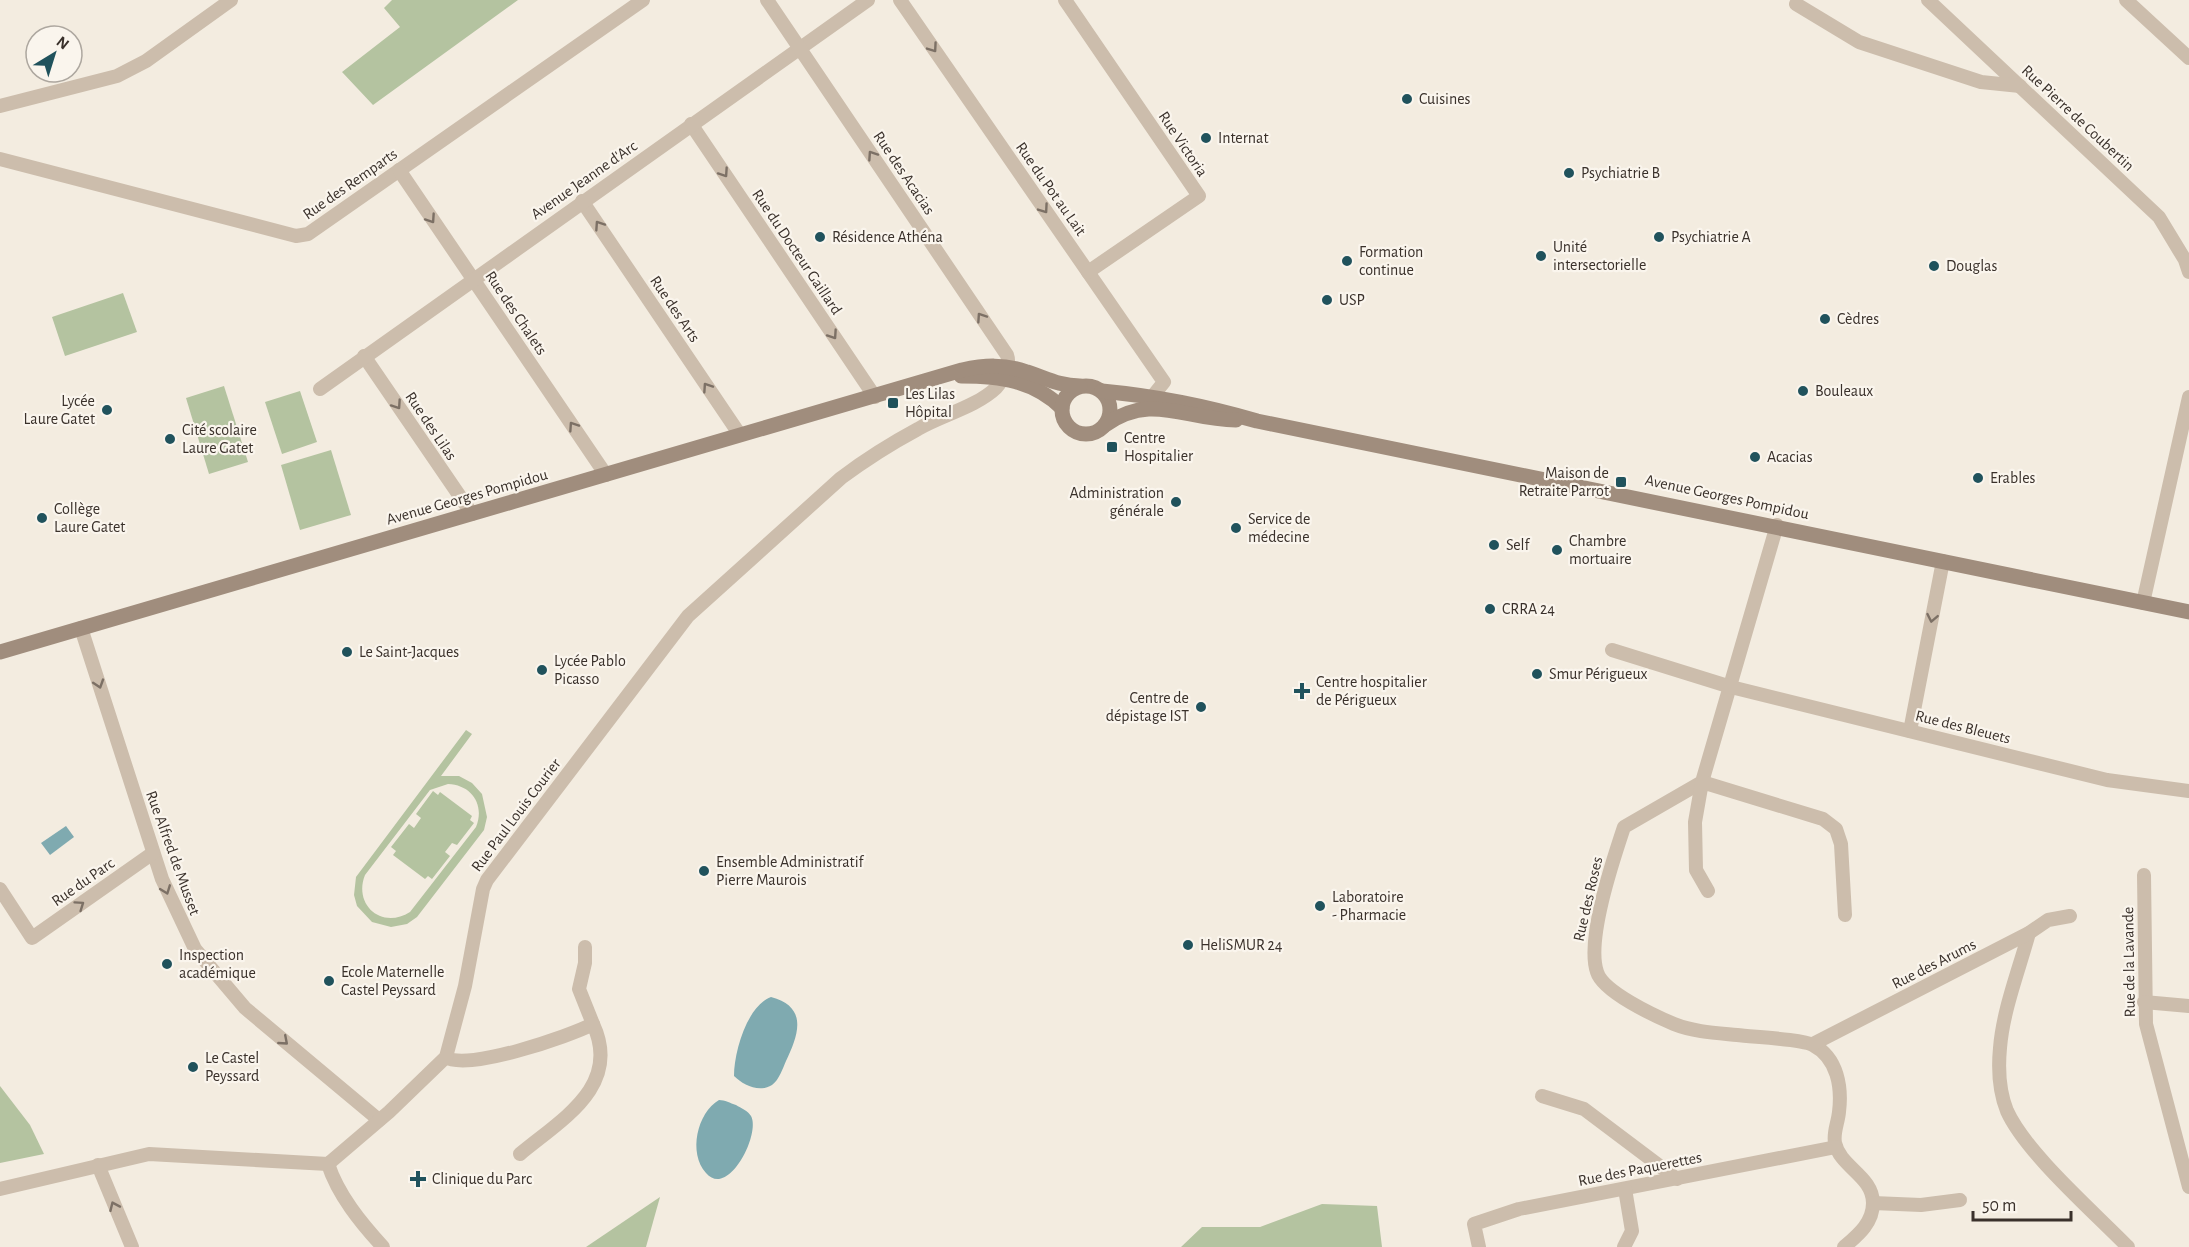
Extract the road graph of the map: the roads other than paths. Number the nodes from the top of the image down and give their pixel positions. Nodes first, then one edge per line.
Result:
1 (231, 0) edge
2 (642, 0) edge
3 (767, 0) edge
4 (868, 0) edge
5 (900, 0) edge
6 (1065, 0) edge
7 (1928, 0) edge
8 (2126, 0) edge
9 (1796, 4) dead end
10 (799, 48) junction
11 (2189, 58) edge
12 (2020, 86) junction
13 (0, 106) edge
14 (691, 124) junction
15 (0, 159) edge
16 (399, 170) junction
17 (582, 201) junction
18 (1088, 272) junction
19 (2189, 272) edge
20 (472, 278) junction
21 (364, 356) junction
22 (1005, 372) junction
23 (1080, 386) junction
24 (320, 389) dead end
25 (1102, 391) junction
26 (875, 397) junction
27 (1152, 397) junction
28 (2189, 397) edge
29 (1062, 408) junction
30 (1257, 421) junction
31 (1105, 425) junction
32 (740, 435) junction
33 (606, 475) junction
34 (472, 514) junction
35 (1777, 525) junction
36 (1943, 561) junction
37 (2143, 603) junction
38 (2189, 612) edge
39 (81, 628) junction
40 (1612, 650) dead end
41 (0, 652) edge
42 (1731, 687) junction
43 (1910, 731) junction
44 (1702, 782) junction
45 (2189, 790) edge
46 (153, 853) junction
47 (2144, 875) dead end
48 (0, 889) edge
49 (1708, 891) dead end
50 (1845, 915) dead end
51 (2070, 916) dead end
52 (2029, 933) junction
53 (585, 947) dead end
54 (2144, 1002) junction
55 (2189, 1006) edge
56 (593, 1024) junction
57 (1813, 1044) junction
58 (446, 1057) junction
59 (1542, 1096) dead end
60 (379, 1120) junction
61 (1836, 1147) junction
62 (520, 1154) dead end
63 (328, 1164) junction
64 (98, 1165) junction
65 (1677, 1179) junction
66 (2189, 1187) edge
67 (0, 1189) edge
68 (1625, 1189) junction
69 (1960, 1200) dead end
70 (1873, 1203) junction
71 (132, 1247) edge
72 (383, 1247) edge
73 (1479, 1247) edge
74 (1624, 1247) edge
75 (1844, 1247) edge
76 (2128, 1247) edge

1 - 13 street
2 - 16 street, Rue des Remparts
3 - 10 street, Rue des Acacias
4 - 10 street, Avenue Jeanne d'Arc
5 -> 18 street, Rue du Pot au Lait
6 - 18 street, Rue Victoria
7 - 12 street, Rue Pierre de Coubertin
8 - 11 street
9 - 12 street
10 - 14 street, Avenue Jeanne d'Arc
22 -> 10 street, Rue des Acacias
12 - 19 street, Rue Pierre de Coubertin
14 - 17 street, Avenue Jeanne d'Arc
14 -> 26 street, Rue du Docteur Gaillard
15 - 16 street, Rue des Remparts
16 -> 20 street, Rue des Chalets
17 - 20 street, Avenue Jeanne d'Arc
32 -> 17 street, Rue des Arts
18 - 27 street, Rue du Pot au Lait
20 - 21 street, Avenue Jeanne d'Arc
33 -> 20 street, Rue des Chalets
21 - 24 street, Avenue Jeanne d'Arc
21 -> 34 street, Rue des Lilas
22 - 23 main road, Avenue Georges Pompidou
22 - 26 main road, Avenue Georges Pompidou
22 - 29 main road, Avenue Georges Pompidou
22 - 58 street, Rue Paul Louis Courier
23 - 25 main road
23 - 29 main road
25 - 27 main road, Avenue Georges Pompidou
25 - 31 main road
26 - 32 main road, Avenue Georges Pompidou
27 - 30 main road, Avenue Georges Pompidou
28 - 37 street
29 - 31 main road
30 - 31 main road, Avenue Georges Pompidou
30 - 35 main road, Avenue Georges Pompidou
32 - 33 main road, Avenue Georges Pompidou
33 - 34 main road, Avenue Georges Pompidou
34 - 39 main road, Avenue Georges Pompidou
35 - 36 main road, Avenue Georges Pompidou
35 - 42 street
36 - 37 main road, Avenue Georges Pompidou
36 -> 43 street
37 - 38 main road, Avenue Georges Pompidou
39 - 41 main road, Avenue Georges Pompidou
39 -> 46 street, Rue Alfred de Musset
40 - 42 street, Rue des Bleuets
42 - 43 street, Rue des Bleuets
42 - 44 street
43 - 45 street, Rue des Bleuets
44 - 49 street
44 - 50 street
44 - 57 street, Rue des Roses
48 -> 46 street, Rue du Parc
46 -> 60 street, Rue Alfred de Musset
47 - 54 street, Rue de la Lavande
51 - 52 street, Rue des Arums
52 - 57 street, Rue des Arums
52 - 76 street
53 - 56 street
54 - 55 street
54 - 66 street, Rue de la Lavande
56 - 58 street
56 - 62 street
57 - 61 street
58 - 60 street
59 - 65 street
60 - 63 street
61 - 65 street, Rue des Paquerettes
61 - 70 street
63 - 64 street
63 - 72 street
64 - 67 street
71 -> 64 street
65 - 68 street, Rue des Paquerettes
68 - 73 street, Rue des Paquerettes
68 - 74 street
69 - 70 street
70 - 75 street

